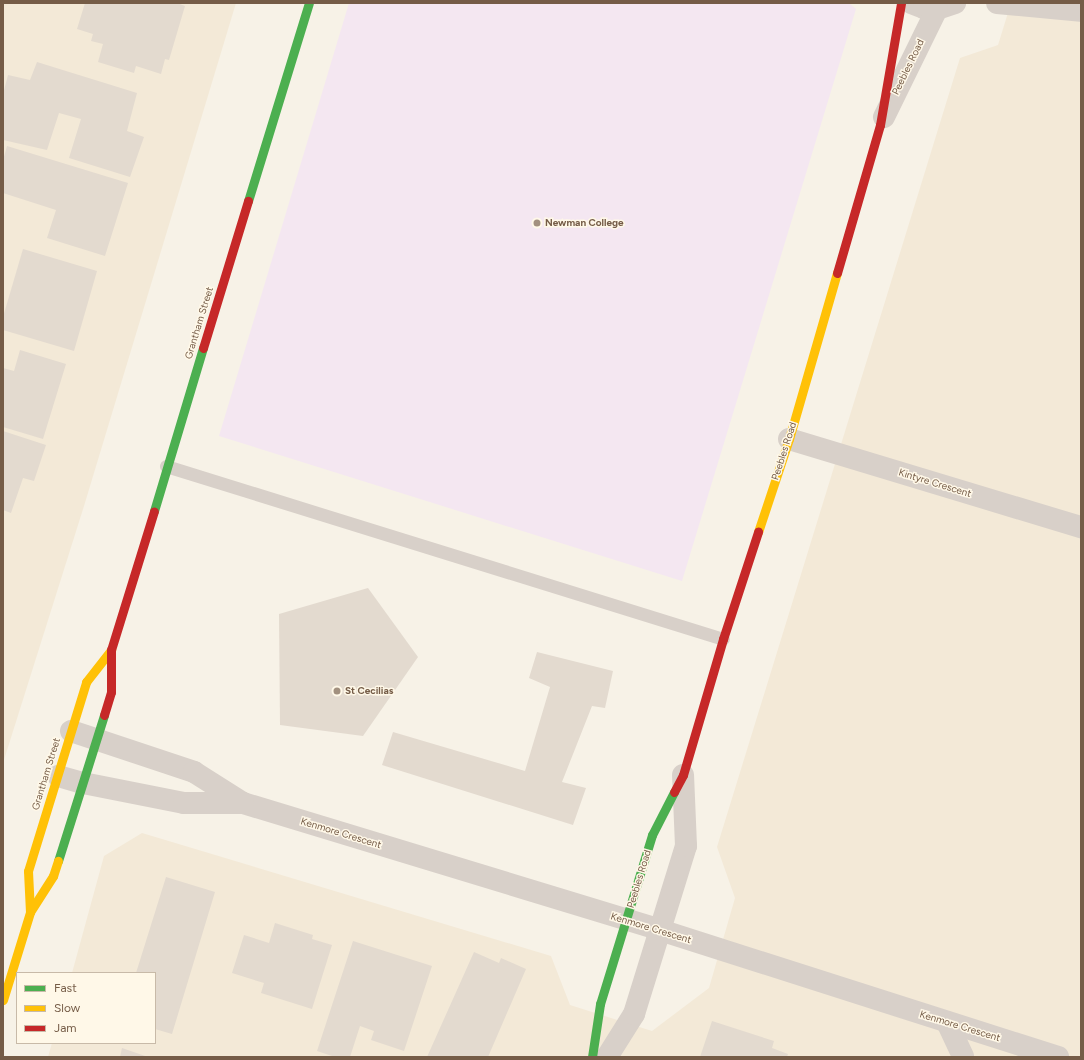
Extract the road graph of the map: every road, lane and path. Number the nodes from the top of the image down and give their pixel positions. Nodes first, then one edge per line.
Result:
1 (308, 3) edge
2 (901, 3) edge
3 (911, 3) edge
4 (997, 3) edge
5 (1077, 3) edge
6 (1081, 5) edge
7 (946, 6) edge
8 (1081, 11) edge
9 (880, 125) junction
10 (789, 439) junction
11 (166, 466) junction
12 (1081, 527) edge
13 (723, 639) junction
14 (111, 650) junction
15 (71, 731) junction
16 (96, 738) junction
17 (683, 775) junction
18 (58, 776) junction
19 (83, 783) junction
20 (242, 803) junction
21 (30, 912) junction
22 (626, 920) junction
23 (660, 930) junction
24 (3, 1000) edge
25 (947, 1022) junction
26 (592, 1057) edge
27 (607, 1057) edge
28 (963, 1057) edge
29 (1058, 1057) edge

1 - 11 main road, Grantham Street
2 - 9 main road, Peebles Road
3 - 7 street
4 - 8 street
5 - 6 street
7 - 9 street, Peebles Road
9 - 10 main road, Peebles Road
10 - 12 street, Kintyre Crescent
10 - 13 main road, Peebles Road
11 - 13 lane
11 - 14 main road, Grantham Street
13 - 17 main road, Peebles Road
14 - 15 main road, Grantham Street
14 - 16 main road, Grantham Street
15 - 16 street, Kenmore Crescent
15 - 18 main road, Grantham Street
16 - 19 main road, Grantham Street
16 - 20 street, Kenmore Crescent
17 - 22 main road, Peebles Road
17 - 23 street, Peebles Road
18 - 19 street, Kenmore Crescent
18 - 21 main road, Grantham Street
19 - 20 street, Kenmore Crescent
19 - 21 main road, Grantham Street
20 - 22 street, Kenmore Crescent
21 - 24 main road, Grantham Street
22 - 23 street, Kenmore Crescent
22 - 26 main road, Peebles Road
23 - 25 street, Kenmore Crescent
23 - 27 street, Peebles Road
25 - 28 street
25 - 29 street, Kenmore Crescent

